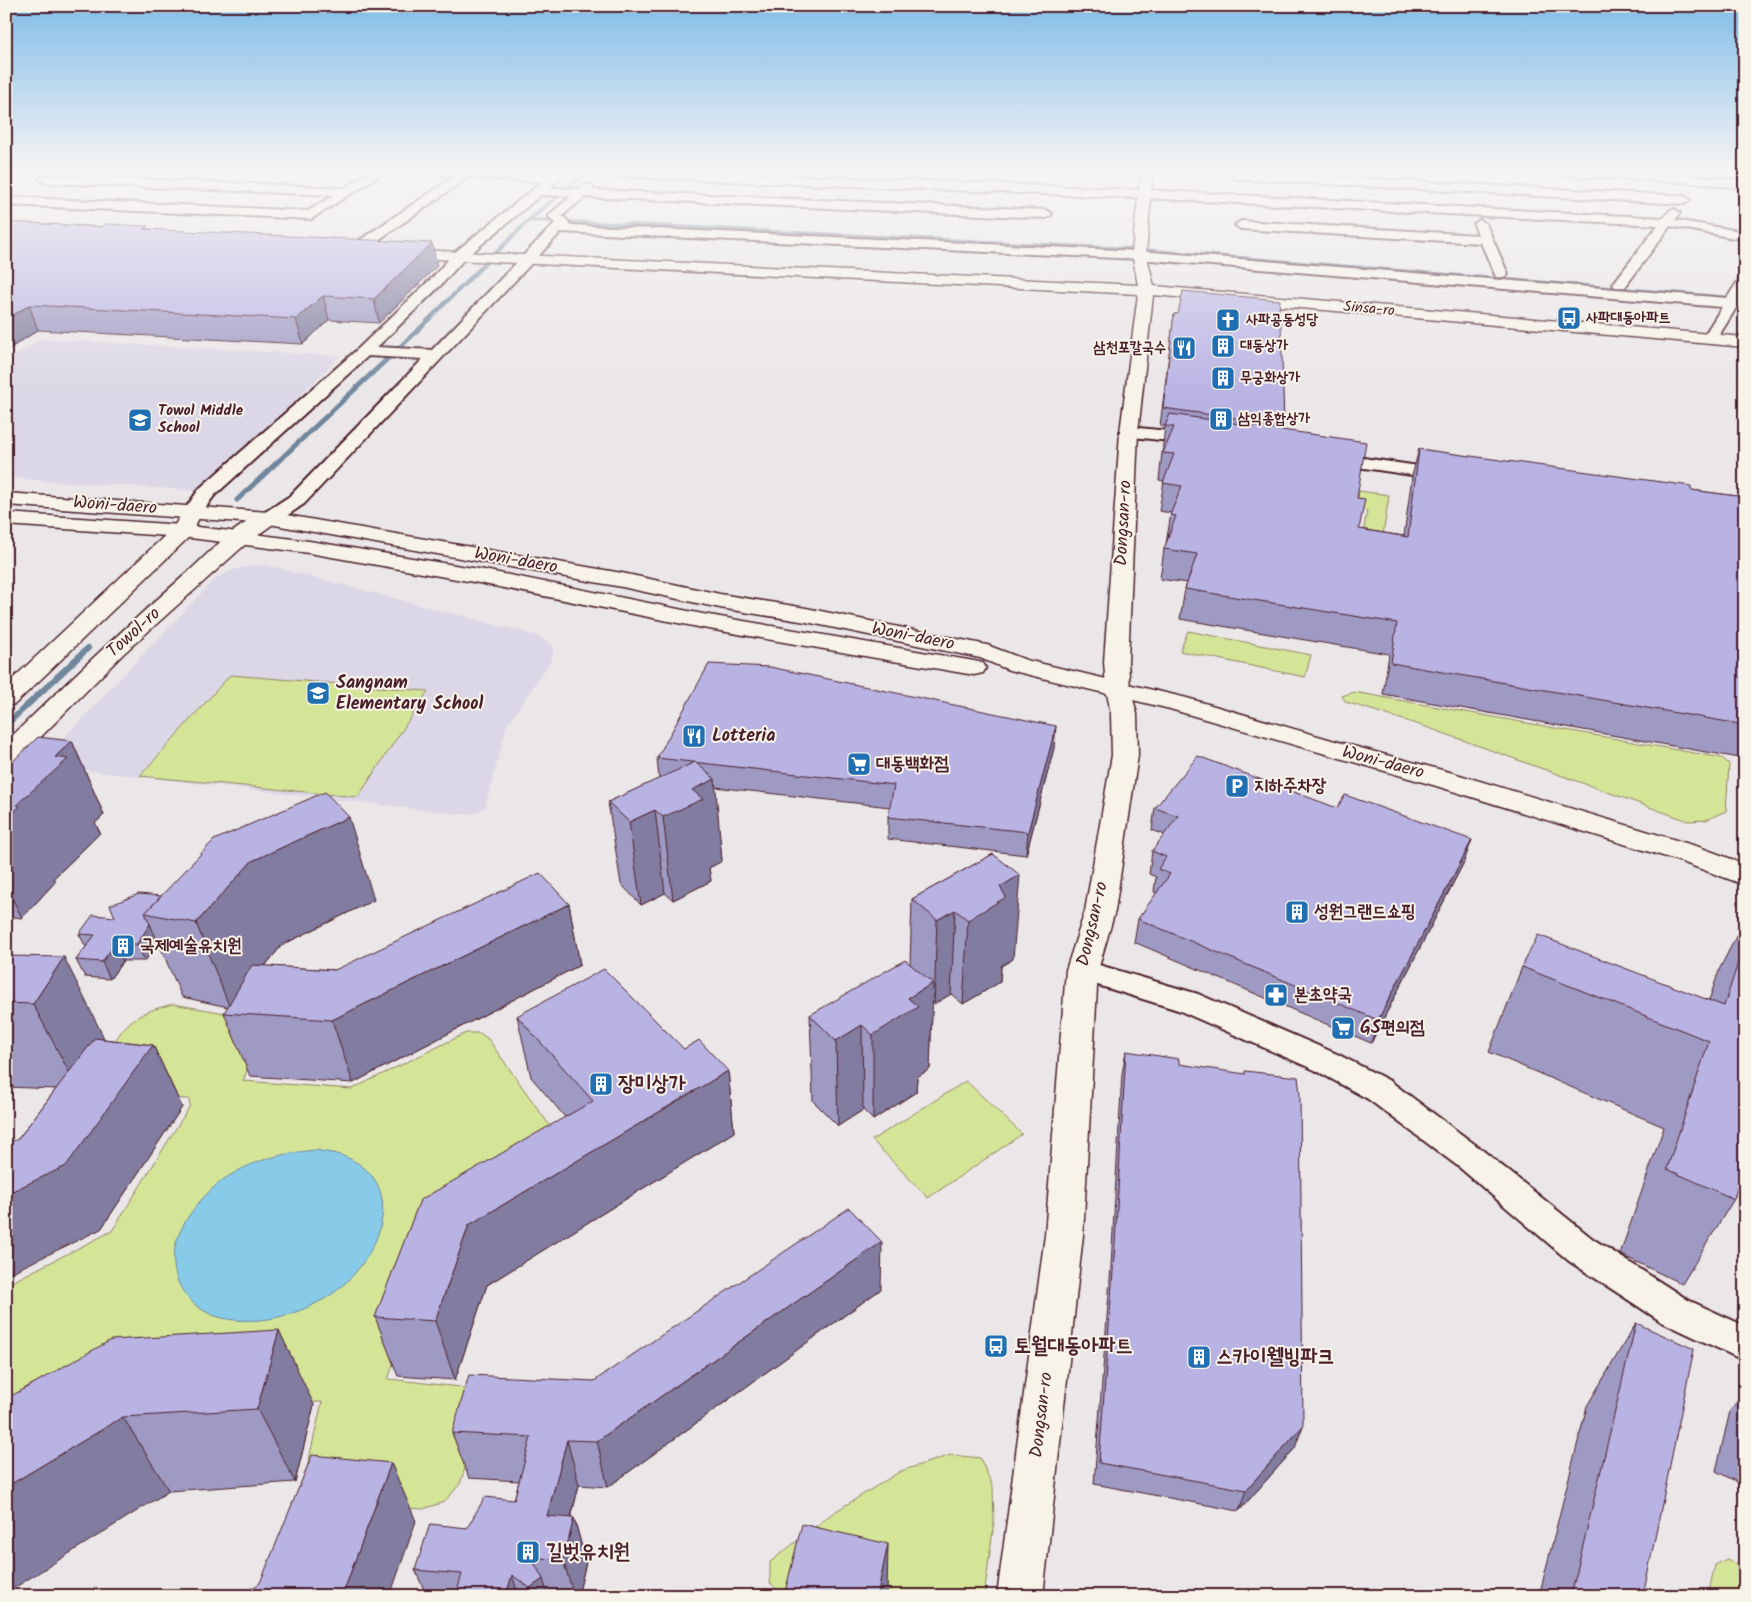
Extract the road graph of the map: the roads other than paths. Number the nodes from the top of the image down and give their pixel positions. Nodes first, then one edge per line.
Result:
1 (356, 246) edge
2 (473, 246) edge
3 (535, 246) edge
4 (1052, 246) edge
5 (1139, 246) edge
6 (1392, 246) edge
7 (1489, 246) edge
8 (1649, 246) edge
9 (1392, 249) dead end
10 (1139, 250) junction
11 (348, 251) joint
12 (460, 256) junction
13 (519, 259) junction
14 (1403, 271) junction
15 (1501, 274) junction
16 (1620, 284) junction
17 (1146, 290) junction
18 (1738, 296) edge
19 (1710, 339) junction
20 (1745, 342) edge
21 (364, 351) junction
22 (437, 355) junction
23 (1129, 432) junction
24 (1214, 442) edge
25 (1311, 456) edge
26 (1462, 477) edge
27 (6, 499) edge
28 (269, 518) junction
29 (6, 519) edge
30 (187, 521) junction
31 (240, 537) junction
32 (60, 649) junction
33 (107, 657) junction
34 (1018, 665) junction
35 (1118, 688) junction
36 (6, 699) edge
37 (6, 757) edge
38 (1745, 875) edge
39 (1082, 970) junction
40 (1745, 1344) edge
41 (1020, 1596) edge

1 - 11 street
2 - 12 street
3 - 13 street
4 - 10 street
5 - 10 main road, Dongsan-ro
6 - 9 street
7 - 15 street
8 - 16 street
10 - 14 street
10 - 17 main road, Dongsan-ro
11 - 12 main road
12 - 13 main road, Sinsa-ro
12 - 21 street
13 - 17 main road, Sinsa-ro
13 - 22 street
14 - 15 street
14 - 18 street
15 - 16 street
16 - 18 street
17 - 19 main road, Sinsa-ro
17 - 23 main road, Dongsan-ro
18 - 19 street
19 - 20 main road, Sinsa-ro
21 - 22 street
21 - 30 street
22 - 28 street
23 - 24 street
23 - 35 main road, Dongsan-ro
25 - 26 street
27 - 30 main road, Woni-daero
28 - 30 main road, Woni-daero
28 - 31 main road, Towol-ro
28 - 34 main road, Woni-daero
29 - 30 main road, Woni-daero
30 - 31 main road, Woni-daero
30 - 32 main road
31 - 33 main road, Towol-ro
31 - 34 main road, Woni-daero
32 - 33 main road
32 - 36 main road
33 - 37 main road, Towol-ro
34 - 35 main road, Woni-daero
35 - 38 main road, Woni-daero
35 - 39 main road, Dongsan-ro
39 - 40 street
39 - 41 main road, Dongsan-ro

